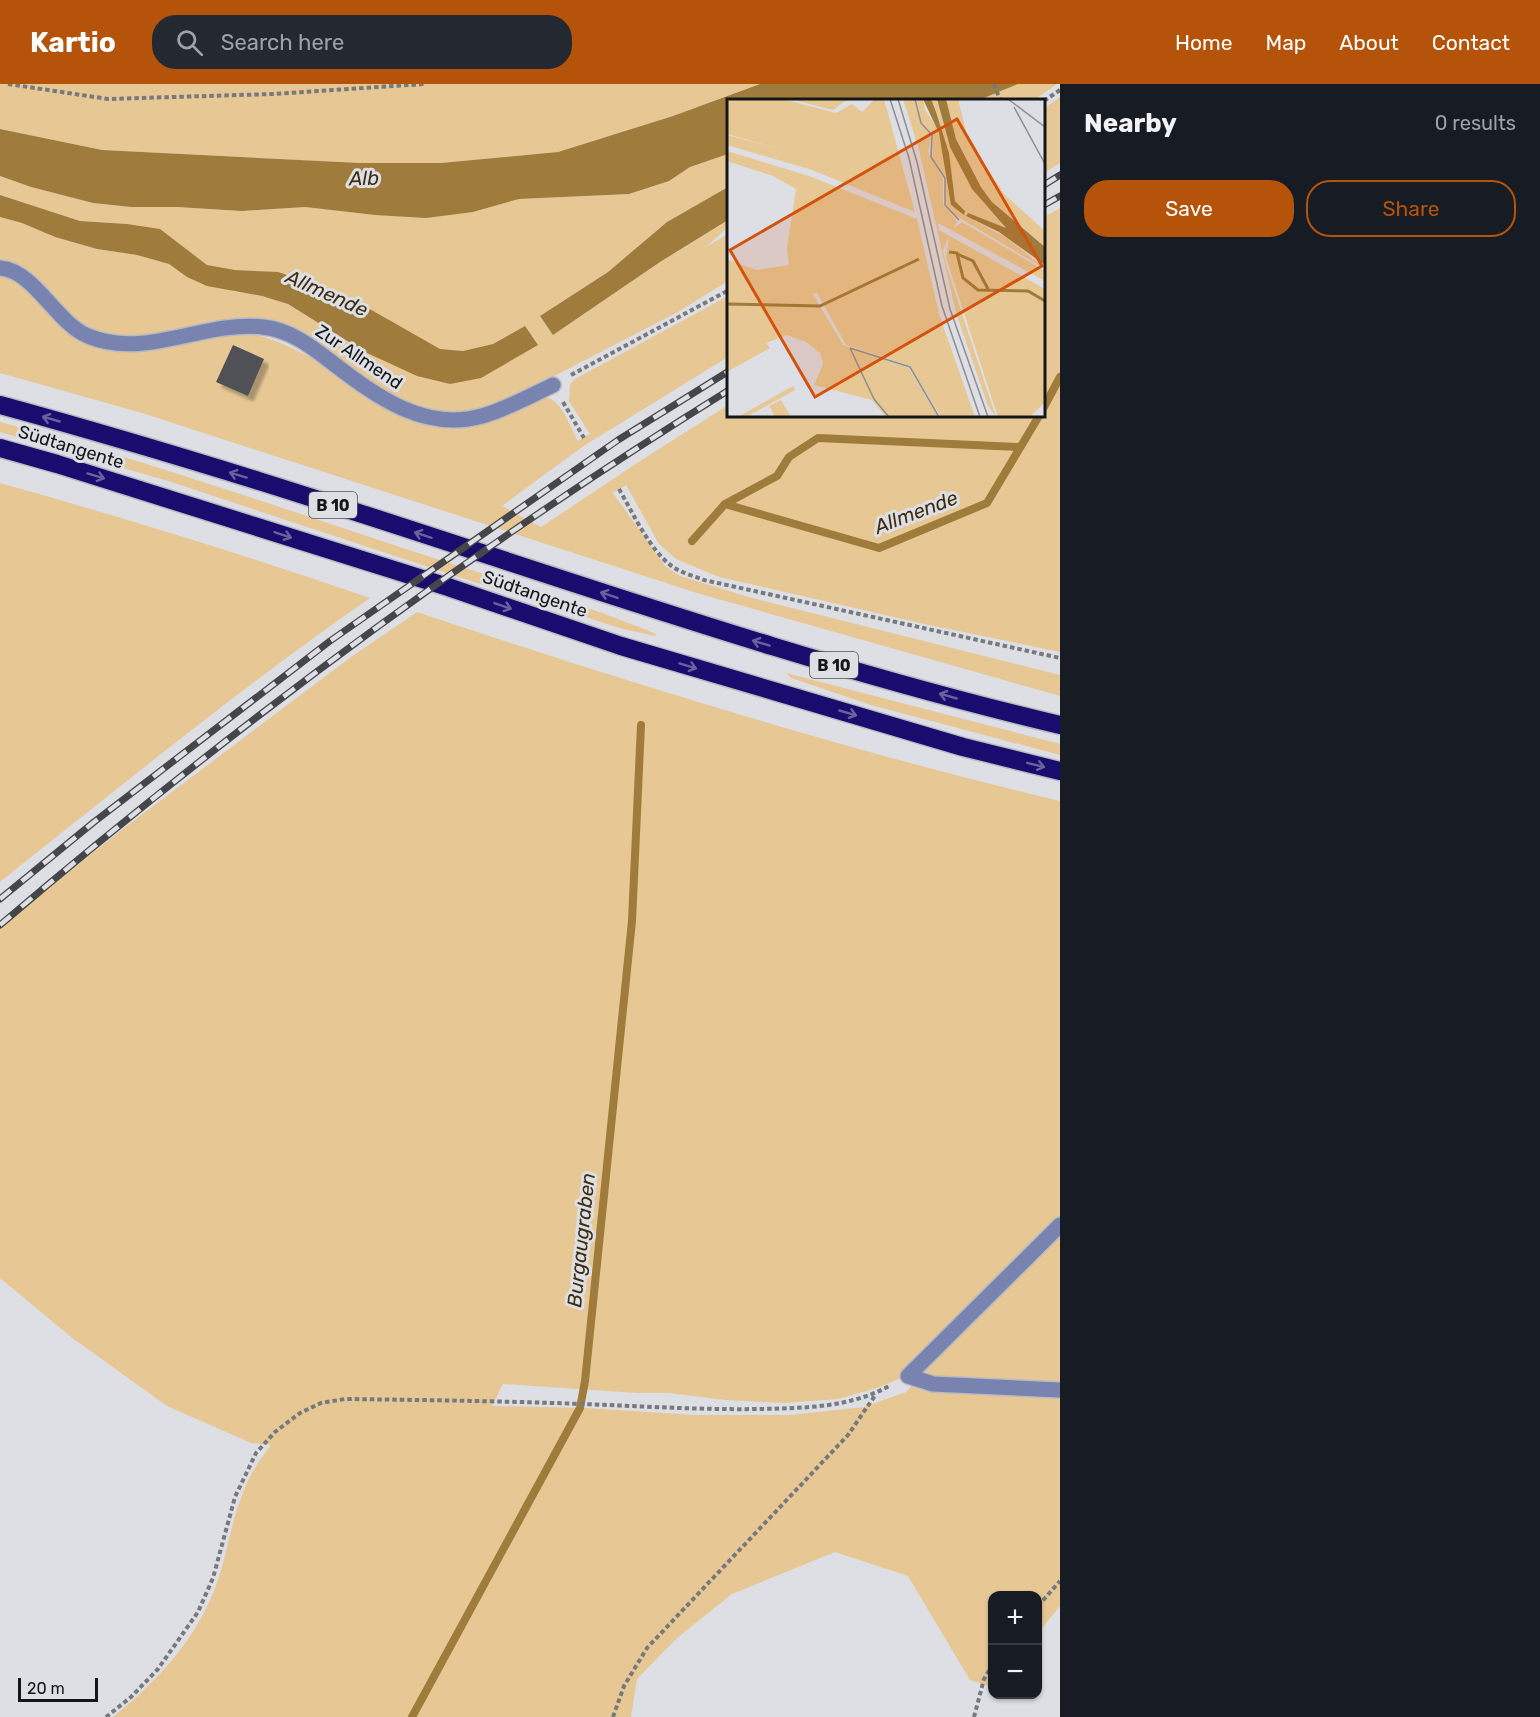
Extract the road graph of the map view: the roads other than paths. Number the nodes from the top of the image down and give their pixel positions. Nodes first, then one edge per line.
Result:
1 (0, 268) edge
2 (553, 385) road end
3 (0, 405) edge
4 (0, 448) edge
5 (1060, 725) edge
6 (1060, 771) edge
7 (1060, 1225) edge
8 (1060, 1390) edge

1 - 2 lane, Zur Allmend
5 -> 3 highway, Südtangente / B 10
4 -> 6 highway, Südtangente / B 10
7 - 8 lane

